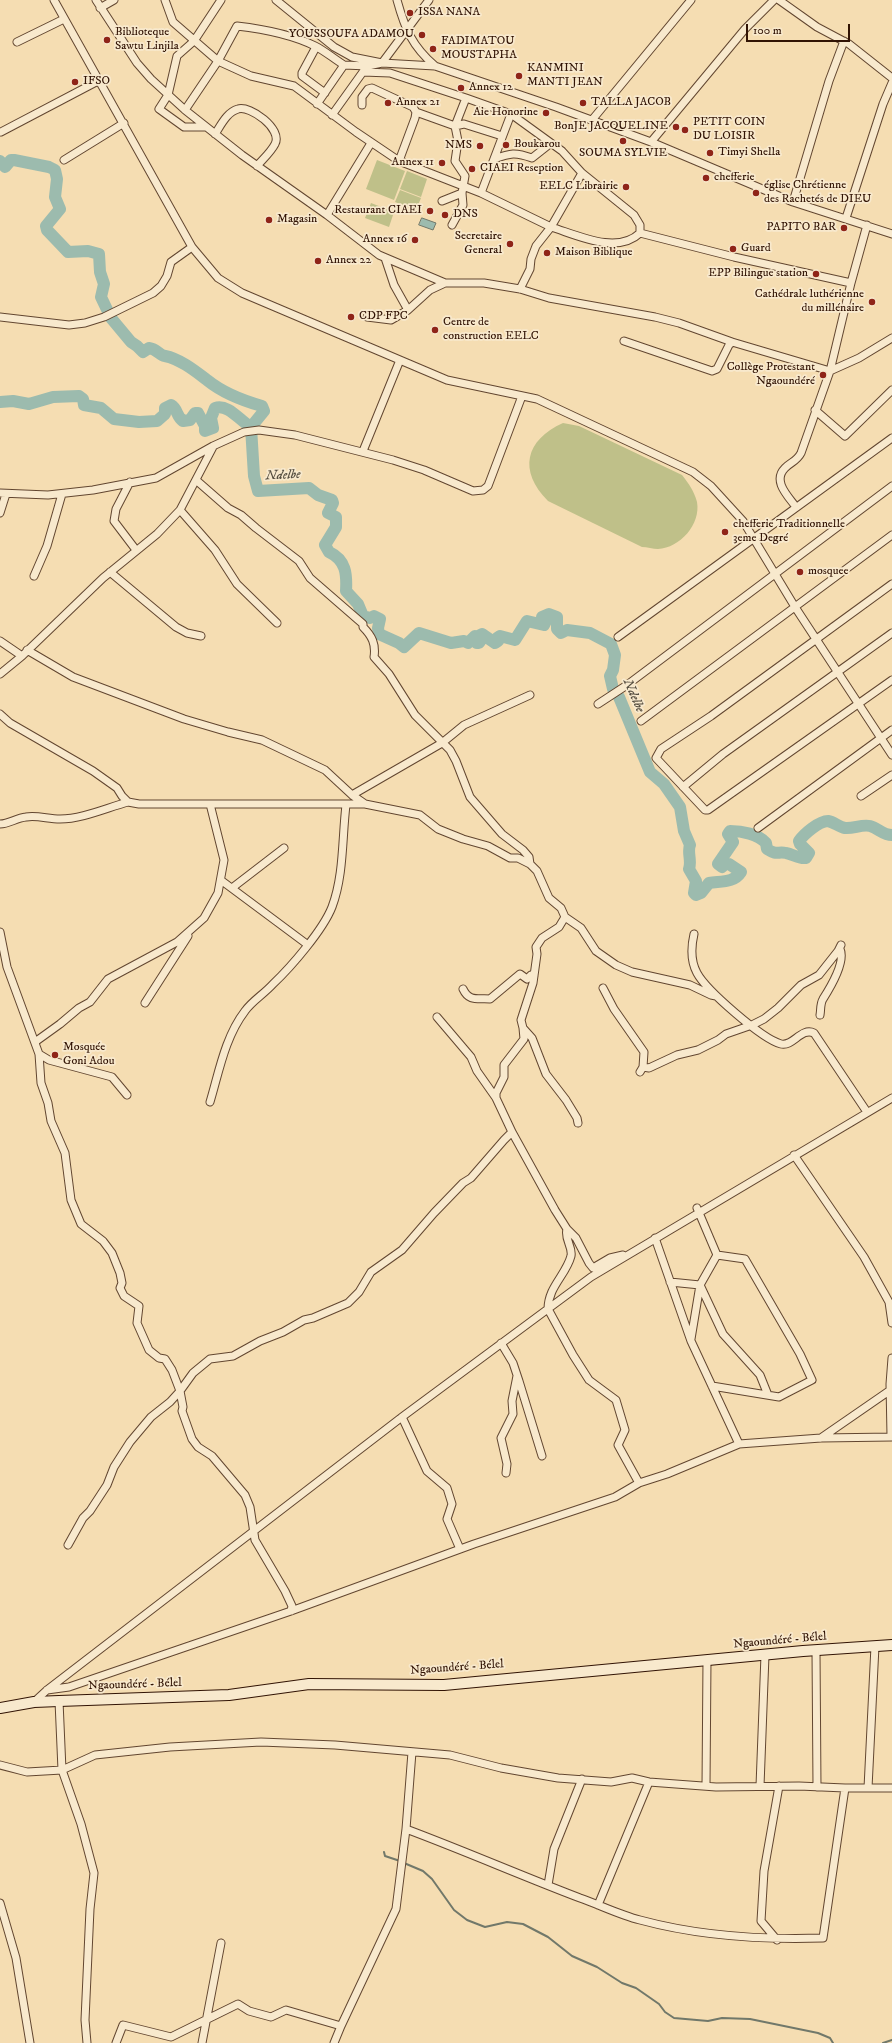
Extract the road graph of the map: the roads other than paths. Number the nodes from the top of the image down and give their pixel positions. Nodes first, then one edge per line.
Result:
1 (54, 0) edge
2 (96, 0) edge
3 (114, 0) edge
4 (165, 0) edge
5 (221, 0) edge
6 (276, 0) edge
7 (397, 0) edge
8 (429, 0) edge
9 (691, 0) edge
10 (774, 0) edge
11 (778, 0) edge
12 (100, 8) junction
13 (64, 19) junction
14 (406, 30) junction
15 (194, 41) junction
16 (844, 41) junction
17 (17, 42) dead end
18 (316, 46) junction
19 (218, 62) junction
20 (382, 63) junction
21 (344, 65) junction
22 (435, 66) junction
23 (366, 69) junction
24 (892, 78) edge
25 (100, 80) junction
26 (892, 83) edge
27 (325, 93) junction
28 (168, 95) junction
29 (466, 98) junction
30 (317, 104) junction
31 (362, 105) dead end
32 (185, 110) junction
33 (416, 112) junction
34 (511, 114) junction
35 (332, 115) junction
36 (592, 120) junction
37 (124, 123) junction
38 (455, 126) junction
39 (206, 127) junction
40 (1, 132) dead end
41 (215, 134) junction
42 (502, 136) junction
43 (651, 142) junction
44 (371, 143) junction
45 (551, 143) junction
46 (494, 159) junction
47 (64, 160) dead end
48 (399, 161) junction
49 (257, 166) junction
50 (582, 173) junction
51 (463, 189) junction
52 (481, 193) junction
53 (442, 201) dead end
54 (793, 202) junction
55 (327, 215) junction
56 (846, 218) junction
57 (452, 225) dead end
58 (867, 225) junction
59 (551, 227) junction
60 (640, 232) junction
61 (892, 234) edge
62 (192, 247) junction
63 (385, 258) junction
64 (444, 282) junction
65 (851, 284) junction
66 (520, 289) junction
67 (408, 310) junction
68 (0, 317) edge
69 (367, 317) dead end
70 (892, 338) edge
71 (624, 341) dead end
72 (732, 342) junction
73 (400, 360) junction
74 (830, 371) junction
75 (892, 390) edge
76 (522, 396) junction
77 (815, 410) junction
78 (892, 438) edge
79 (213, 446) junction
80 (363, 451) junction
81 (196, 480) junction
82 (130, 482) junction
83 (892, 486) edge
84 (3, 494) edge
85 (62, 494) junction
86 (796, 507) junction
87 (180, 510) junction
88 (0, 513) edge
89 (892, 535) edge
90 (754, 537) junction
91 (136, 550) junction
92 (110, 572) junction
93 (775, 573) junction
94 (34, 576) dead end
95 (892, 584) edge
96 (795, 607) junction
97 (277, 623) dead end
98 (892, 633) edge
99 (202, 636) dead end
100 (618, 637) dead end
101 (817, 639) junction
102 (0, 641) edge
103 (24, 653) junction
104 (838, 672) junction
105 (0, 674) edge
106 (892, 680) edge
107 (530, 695) dead end
108 (859, 703) junction
109 (598, 704) dead end
110 (0, 714) edge
111 (641, 721) dead end
112 (892, 730) edge
113 (881, 738) junction
114 (442, 743) junction
115 (892, 755) edge
116 (892, 775) edge
117 (683, 786) junction
118 (352, 796) junction
119 (861, 796) dead end
120 (128, 802) junction
121 (210, 804) junction
122 (365, 804) junction
123 (346, 805) junction
124 (0, 824) edge
125 (758, 828) dead end
126 (284, 848) dead end
127 (530, 864) junction
128 (222, 881) junction
129 (232, 888) junction
130 (565, 917) junction
131 (192, 929) junction
132 (0, 932) edge
133 (694, 934) dead end
134 (308, 945) junction
135 (534, 976) junction
136 (603, 988) dead end
137 (463, 989) dead end
138 (716, 996) junction
139 (145, 1003) dead end
140 (820, 1015) dead end
141 (437, 1017) dead end
142 (752, 1026) junction
143 (523, 1028) junction
144 (35, 1042) junction
145 (39, 1054) junction
146 (127, 1095) dead end
147 (496, 1098) junction
148 (892, 1098) edge
149 (210, 1102) dead end
150 (867, 1112) junction
151 (578, 1123) dead end
152 (512, 1132) junction
153 (794, 1155) junction
154 (698, 1210) junction
155 (567, 1229) junction
156 (655, 1238) junction
157 (629, 1254) junction
158 (717, 1255) junction
159 (670, 1282) junction
160 (700, 1285) junction
161 (548, 1309) junction
162 (892, 1321) edge
163 (691, 1341) junction
164 (502, 1343) junction
165 (892, 1358) edge
166 (517, 1376) junction
167 (712, 1386) junction
168 (891, 1390) edge
169 (180, 1391) junction
170 (768, 1395) junction
171 (402, 1418) junction
172 (891, 1436) edge
173 (821, 1438) junction
174 (739, 1444) junction
175 (542, 1456) dead end
176 (506, 1473) dead end
177 (639, 1483) junction
178 (253, 1532) junction
179 (68, 1545) dead end
180 (460, 1549) junction
181 (291, 1611) junction
182 (892, 1645) edge
183 (875, 1646) junction
184 (816, 1650) junction
185 (765, 1655) junction
186 (707, 1660) junction
187 (47, 1690) junction
188 (59, 1701) junction
189 (34, 1702) junction
190 (0, 1708) edge
191 (412, 1752) junction
192 (0, 1766) edge
193 (62, 1770) junction
194 (582, 1779) junction
195 (649, 1782) junction
196 (706, 1786) junction
197 (760, 1786) junction
198 (779, 1786) junction
199 (818, 1787) junction
200 (845, 1788) junction
201 (868, 1788) junction
202 (892, 1788) edge
203 (406, 1829) junction
204 (548, 1886) junction
205 (0, 1903) edge
206 (598, 1904) junction
207 (777, 1940) junction
208 (222, 1943) dead end
209 (207, 2019) junction
210 (341, 2026) junction
211 (30, 2043) edge
212 (87, 2043) edge
213 (116, 2043) edge
214 (202, 2043) edge
215 (334, 2043) edge

1 - 13 street
2 - 12 street
3 - 12 street
4 - 15 street
5 - 15 street
6 - 20 street
7 - 14 street
8 - 14 street
9 - 36 street
10 - 43 street
11 - 16 street
12 - 28 street
13 - 17 street
13 - 25 street
14 - 20 street
14 - 22 street
15 - 19 street
15 - 28 street
16 - 24 street
16 - 54 street
18 - 19 street
18 - 21 street
18 - 27 street
19 - 30 street
19 - 32 street
20 - 22 street
20 - 23 street
21 - 23 street
21 - 27 street
22 - 36 street
23 - 29 street
23 - 35 street
25 - 37 street
25 - 40 street
26 - 56 street
27 - 30 street
28 - 32 street
28 - 39 street
29 - 34 street
29 - 38 street
30 - 35 street
31 - 33 street
32 - 39 street
33 - 38 street
33 - 48 street
34 - 42 street
34 - 45 street
35 - 44 street
36 - 43 street
37 - 47 street
37 - 62 street
38 - 42 street
38 - 51 street
39 - 41 street
41 - 49 street
41 - 49 street
42 - 46 street
43 - 54 street
44 - 48 street
44 - 55 street
45 - 46 street
45 - 50 street
46 - 52 street
48 - 51 street
49 - 55 street
50 - 59 street
50 - 60 street
51 - 52 street
51 - 53 street
51 - 57 street
52 - 59 street
54 - 56 street
55 - 63 street
56 - 58 street
58 - 61 street
58 - 65 street
59 - 60 street
59 - 66 street
60 - 65 street
62 - 68 street
62 - 73 street
63 - 64 street
63 - 67 street
64 - 66 street
64 - 67 street
65 - 74 street
66 - 72 street
67 - 69 street
70 - 74 street
71 - 72 street
72 - 74 street
73 - 76 street
73 - 80 street
74 - 77 street
75 - 77 street
76 - 80 street
76 - 90 street
77 - 86 street
78 - 86 street
79 - 80 street
79 - 81 street
79 - 82 street
81 - 87 street
81 - 114 street
82 - 85 street
82 - 91 street
83 - 93 street
84 - 85 street
84 - 88 street
85 - 94 street
86 - 90 street
87 - 91 street
87 - 97 street
89 - 96 street
90 - 93 street
90 - 100 street
91 - 92 street
92 - 99 street
92 - 103 street
93 - 96 street
93 - 109 street
95 - 101 street
96 - 101 street
96 - 111 street
98 - 104 street
101 - 104 street
101 - 117 street
102 - 103 street
103 - 105 street
103 - 118 street
104 - 108 street
104 - 117 street
106 - 108 street
107 - 114 street
108 - 113 street
108 - 117 street
110 - 120 street
112 - 113 street
113 - 115 street
113 - 125 street
114 - 118 street
114 - 127 street
116 - 119 street
118 - 122 street
120 - 121 street
120 - 124 street
121 - 123 street
121 - 128 street
122 - 123 street
122 - 127 street
123 - 134 street
126 - 129 street
127 - 130 street
128 - 129 street
128 - 131 street
129 - 134 street
130 - 135 street
130 - 138 street
131 - 139 street
131 - 144 street
132 - 144 street
133 - 138 street
134 - 149 street
135 - 137 street
135 - 143 street
136 - 142 street
138 - 142 street
140 - 142 street
141 - 147 street
142 - 150 street
143 - 147 street
143 - 151 street
144 - 145 street
145 - 146 street
145 - 169 street
147 - 152 street
148 - 150 street
150 - 153 street
152 - 155 street
152 - 169 street
153 - 154 street
153 - 162 street
154 - 156 street
154 - 158 street
155 - 157 street
155 - 161 street
156 - 157 street
156 - 159 street
157 - 161 street
158 - 160 street
158 - 170 street
159 - 160 street
159 - 163 street
160 - 163 street
160 - 170 street
161 - 164 street
161 - 177 street
163 - 167 street
164 - 166 street
164 - 171 street
165 - 168 street
166 - 175 street
166 - 176 street
167 - 170 street
167 - 174 street
168 - 172 street
168 - 173 street
169 - 178 street
169 - 179 street
171 - 178 street
171 - 180 street
172 - 173 street
173 - 174 street
174 - 177 street
177 - 180 street
178 - 181 street
178 - 187 street
180 - 181 street
181 - 187 street
182 - 183 main road, Ngaoundéré - Bélel
183 - 184 main road, Ngaoundéré - Bélel
183 - 201 street
184 - 185 main road, Ngaoundéré - Bélel
184 - 199 street
185 - 186 main road, Ngaoundéré - Bélel
185 - 197 street
186 - 188 main road, Ngaoundéré - Bélel
186 - 196 street
187 - 189 street
188 - 189 main road, Ngaoundéré - Bélel
188 - 193 street
189 - 190 main road, Ngaoundéré - Bélel
191 - 193 street
191 - 194 street
191 - 203 street
192 - 193 street
193 - 212 street
194 - 195 street
194 - 204 street
195 - 196 street
195 - 206 street
196 - 197 street
197 - 198 street
198 - 199 street
198 - 207 street
199 - 200 street
200 - 201 street
200 - 207 street
201 - 202 street
203 - 204 street
203 - 210 street
204 - 206 street
205 - 211 street
206 - 207 street
208 - 209 street
209 - 210 street
209 - 213 street
209 - 214 street
210 - 215 street

